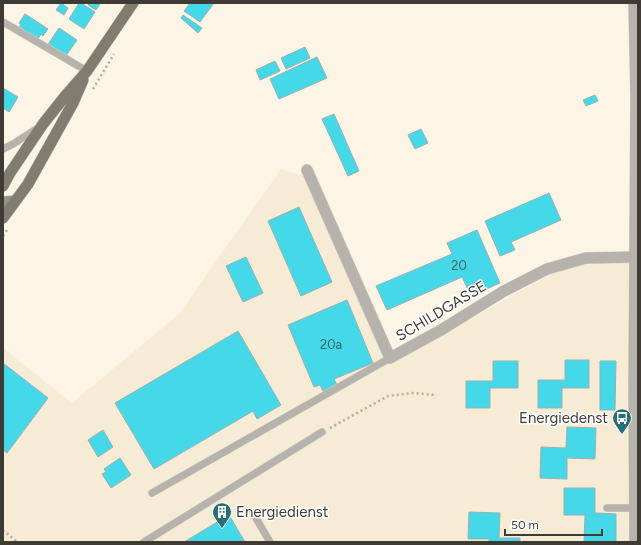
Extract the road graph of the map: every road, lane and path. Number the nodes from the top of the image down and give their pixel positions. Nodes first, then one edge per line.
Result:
1 (133, 3) edge
2 (634, 3) edge
3 (3, 22) edge
4 (87, 71) junction
5 (637, 97) edge
6 (43, 124) junction
7 (3, 149) edge
8 (307, 170) dead end
9 (3, 186) edge
10 (15, 201) junction
11 (3, 202) edge
12 (3, 218) edge
13 (635, 257) junction
14 (636, 343) edge
15 (390, 358) junction
16 (435, 395) dead end
17 (322, 432) joint
18 (152, 492) dead end
19 (607, 508) dead end
20 (635, 508) junction
21 (253, 513) dead end
22 (3, 530) edge
23 (17, 542) edge
24 (144, 542) edge
25 (270, 542) edge
26 (635, 542) edge

1 - 4 main road
2 - 5 street
3 - 4 lane
4 - 6 main road
4 - 10 main road
5 - 13 street
6 - 7 lane
6 - 9 main road
8 - 15 street, SCHILDGASSE
10 - 11 main road
10 - 12 main road
13 - 14 street
13 - 15 street, SCHILDGASSE
14 - 20 street
15 - 18 lane
16 - 17 path
17 - 24 lane
19 - 20 lane
20 - 26 street
21 - 25 lane
22 - 23 path

